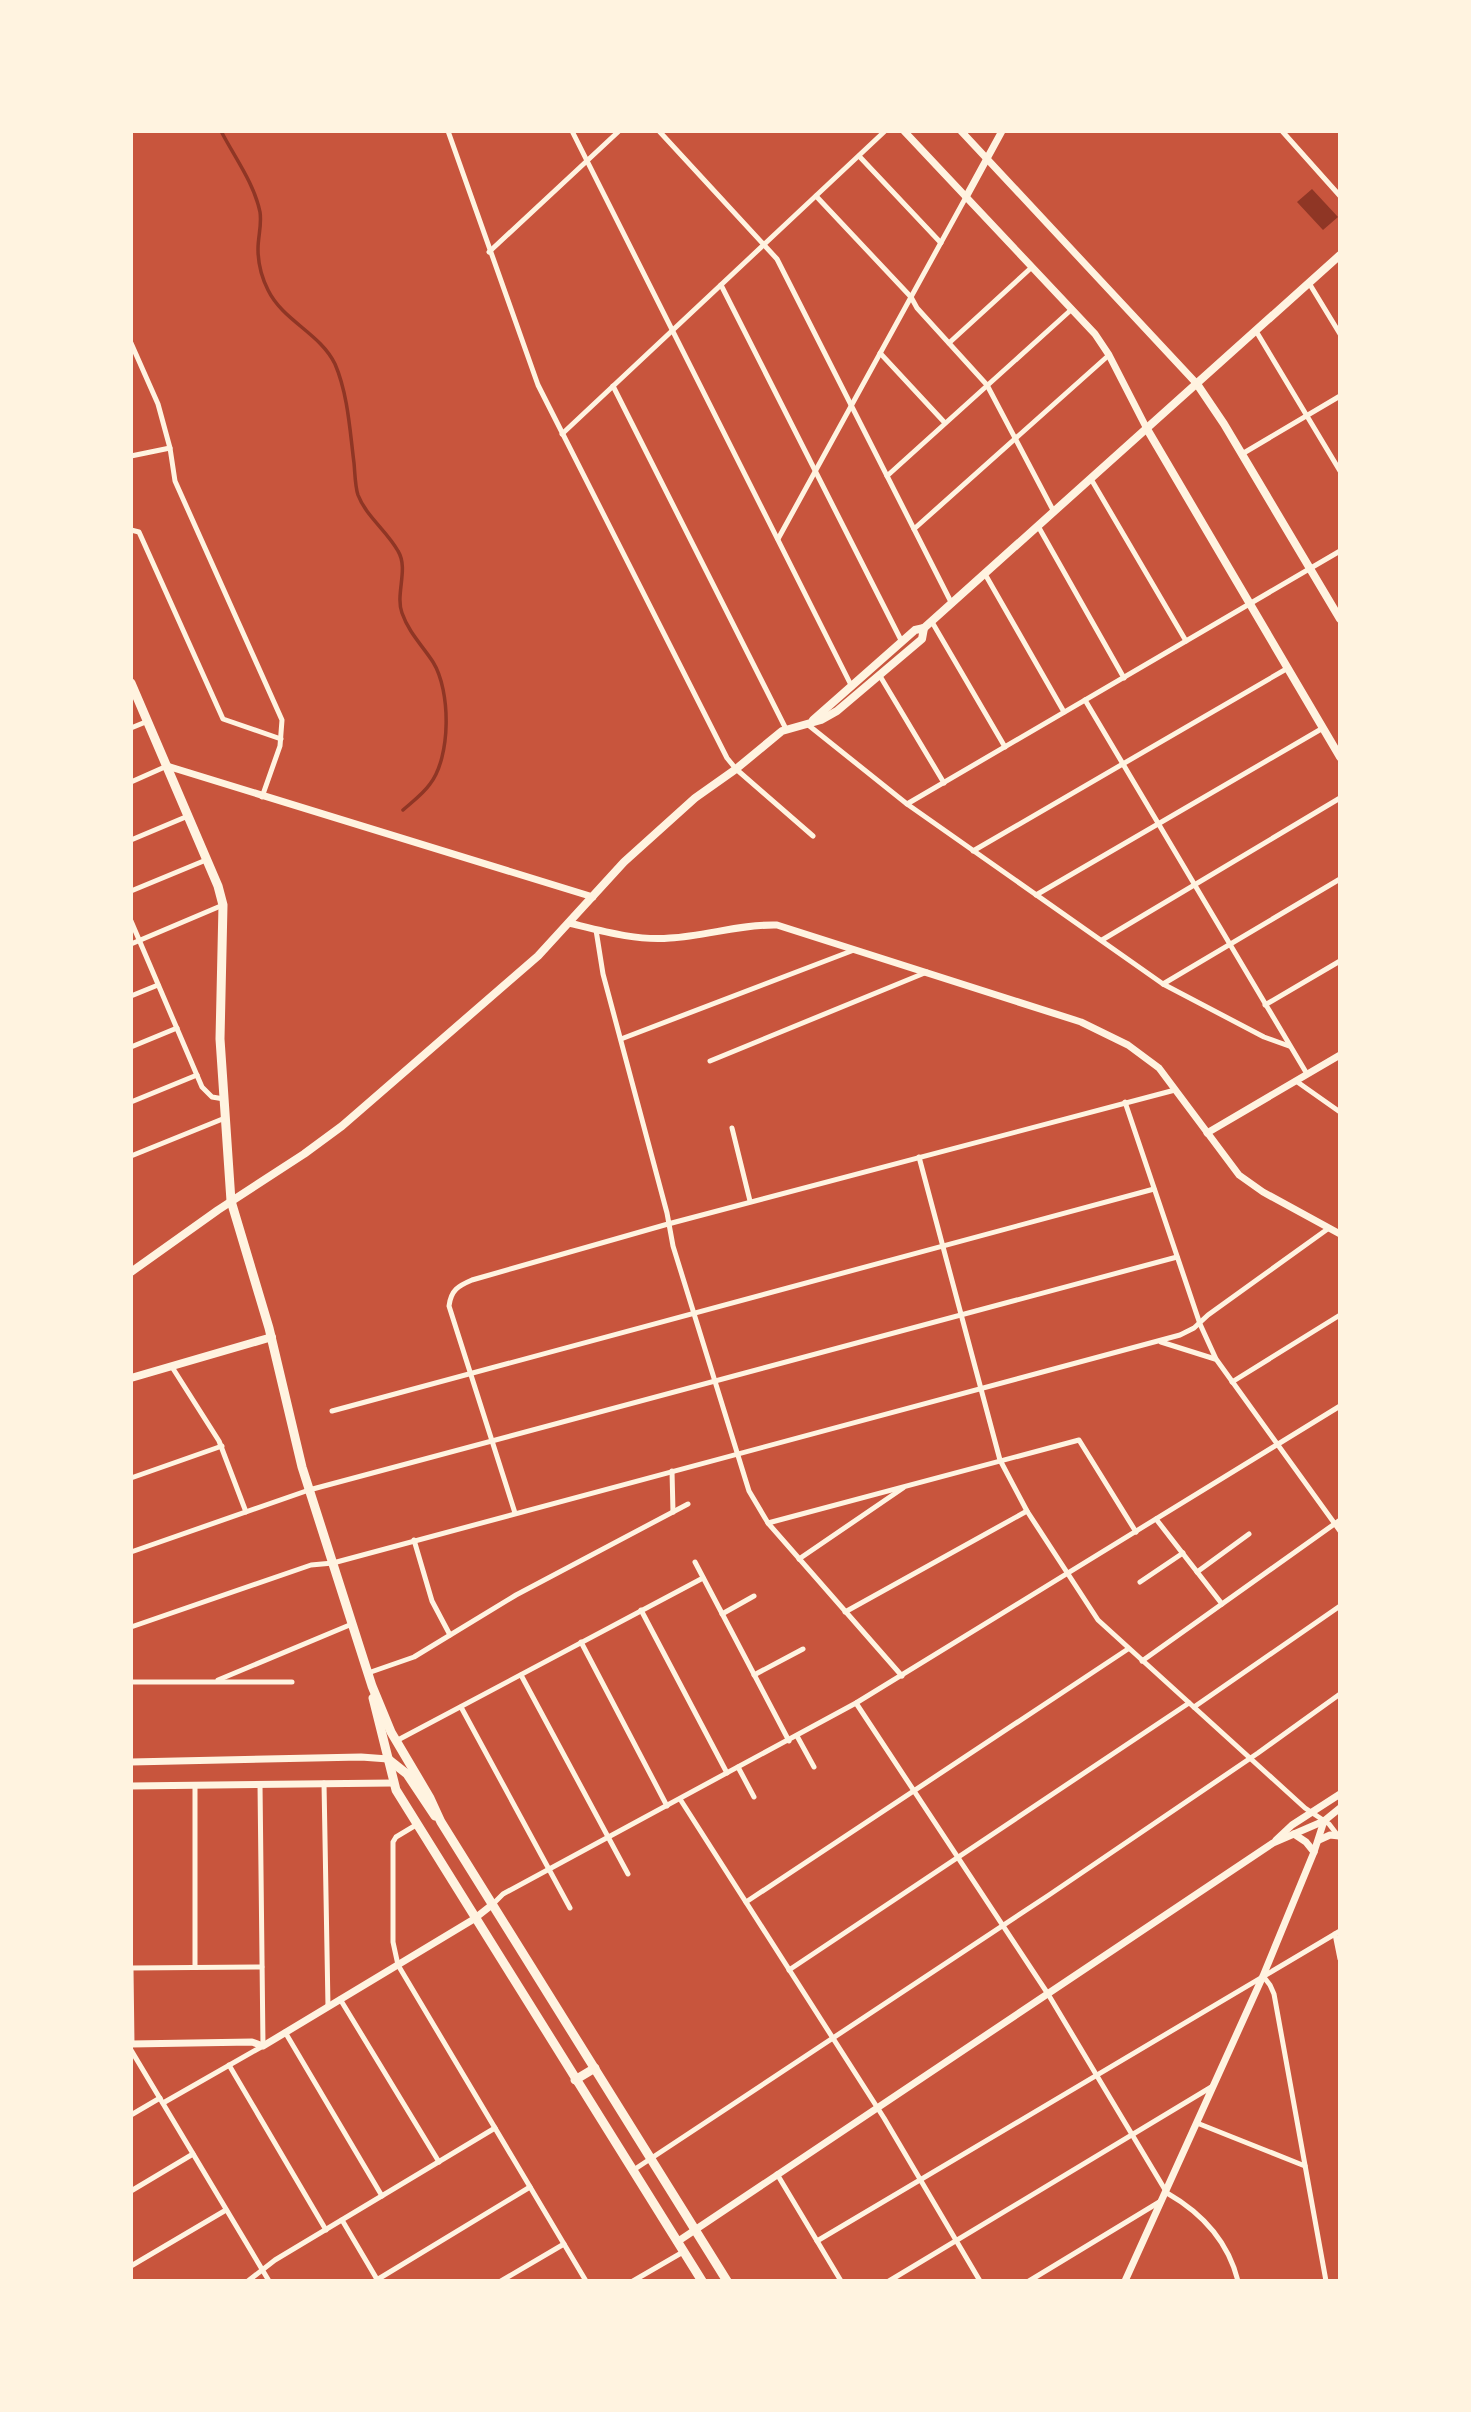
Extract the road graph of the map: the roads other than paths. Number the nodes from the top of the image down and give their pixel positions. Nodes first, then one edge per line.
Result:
1 (448, 131) edge
2 (572, 131) edge
3 (619, 131) edge
4 (659, 131) edge
5 (885, 131) edge
6 (904, 131) edge
7 (961, 131) edge
8 (1002, 131) edge
9 (1282, 131) edge
10 (859, 156) junction
11 (987, 159) junction
12 (587, 161) junction
13 (816, 195) junction
14 (1340, 196) edge
15 (966, 197) junction
16 (941, 243) junction
17 (765, 244) junction
18 (489, 252) junction
19 (1340, 255) edge
20 (1032, 267) junction
21 (1309, 283) junction
22 (721, 285) junction
23 (911, 298) junction
24 (1072, 309) junction
25 (673, 330) junction
26 (1256, 331) junction
27 (1340, 334) edge
28 (131, 343) edge
29 (949, 343) junction
30 (880, 353) junction
31 (1109, 355) junction
32 (1197, 384) junction
33 (613, 386) junction
34 (987, 386) junction
35 (1340, 397) edge
36 (851, 405) junction
37 (1307, 416) junction
38 (945, 424) junction
39 (1147, 429) junction
40 (562, 434) junction
41 (1015, 437) junction
42 (170, 448) junction
43 (1242, 454) junction
44 (131, 456) edge
45 (815, 471) junction
46 (1340, 471) edge
47 (887, 476) junction
48 (1091, 479) junction
49 (1054, 512) junction
50 (1038, 526) junction
51 (914, 529) junction
52 (131, 530) edge
53 (778, 538) junction
54 (1340, 551) edge
55 (1310, 569) junction
56 (985, 574) junction
57 (952, 604) junction
58 (1250, 604) junction
59 (1340, 619) edge
60 (928, 625) junction
61 (1186, 641) junction
62 (902, 642) junction
63 (1288, 668) junction
64 (880, 676) junction
65 (1124, 678) junction
66 (131, 683) edge
67 (852, 687) junction
68 (1085, 700) junction
69 (1064, 712) junction
70 (148, 721) junction
71 (809, 722) junction
72 (1323, 728) junction
73 (131, 729) edge
74 (786, 729) junction
75 (281, 739) junction
76 (1004, 747) junction
77 (1340, 757) edge
78 (1123, 764) junction
79 (167, 766) junction
80 (736, 769) junction
81 (131, 782) edge
82 (944, 783) junction
83 (262, 797) junction
84 (1340, 797) edge
85 (907, 804) junction
86 (188, 816) junction
87 (1158, 824) junction
88 (813, 836) dead end
89 (131, 840) edge
90 (973, 851) junction
91 (206, 860) junction
92 (1340, 879) edge
93 (1194, 885) junction
94 (572, 890) junction
95 (131, 891) edge
96 (1036, 895) junction
97 (593, 897) junction
98 (223, 905) junction
99 (582, 909) junction
100 (131, 921) edge
101 (569, 923) junction
102 (596, 929) junction
103 (139, 940) junction
104 (1102, 940) junction
105 (131, 944) edge
106 (1229, 945) junction
107 (856, 949) junction
108 (1340, 961) edge
109 (928, 972) junction
110 (1163, 984) junction
111 (158, 985) junction
112 (131, 996) edge
113 (1265, 1005) junction
114 (177, 1028) junction
115 (621, 1039) junction
116 (1289, 1046) junction
117 (131, 1047) edge
118 (1340, 1055) edge
119 (710, 1061) dead end
120 (1307, 1074) junction
121 (197, 1075) junction
122 (1296, 1081) junction
123 (1177, 1089) junction
124 (224, 1099) junction
125 (131, 1102) edge
126 (1125, 1102) junction
127 (1340, 1112) edge
128 (225, 1118) junction
129 (732, 1128) dead end
130 (1207, 1133) junction
131 (131, 1156) edge
132 (919, 1157) junction
133 (1154, 1189) junction
134 (231, 1201) junction
135 (750, 1201) junction
136 (668, 1223) junction
137 (1329, 1228) junction
138 (1340, 1234) edge
139 (943, 1246) junction
140 (1177, 1257) junction
141 (131, 1272) edge
142 (694, 1313) junction
143 (961, 1315) junction
144 (1340, 1315) edge
145 (1200, 1324) junction
146 (272, 1337) junction
147 (1158, 1341) junction
148 (1216, 1359) junction
149 (172, 1367) junction
150 (471, 1373) junction
151 (131, 1378) edge
152 (715, 1381) junction
153 (1232, 1382) junction
154 (981, 1388) junction
155 (1340, 1406) edge
156 (332, 1411) dead end
157 (492, 1441) junction
158 (1278, 1444) junction
159 (222, 1446) junction
160 (738, 1454) junction
161 (1000, 1460) junction
162 (672, 1471) junction
163 (131, 1478) edge
164 (908, 1485) junction
165 (309, 1490) junction
166 (688, 1504) dead end
167 (1027, 1511) junction
168 (246, 1512) junction
169 (673, 1512) junction
170 (515, 1513) junction
171 (1156, 1519) junction
172 (1337, 1522) edge
173 (768, 1523) junction
174 (1340, 1531) edge
175 (1136, 1532) junction
176 (1249, 1534) dead end
177 (414, 1540) junction
178 (131, 1552) edge
179 (1182, 1553) junction
180 (799, 1559) junction
181 (695, 1562) dead end
182 (333, 1563) junction
183 (1198, 1572) junction
184 (1067, 1574) junction
185 (703, 1577) junction
186 (1140, 1582) dead end
187 (754, 1596) dead end
188 (1222, 1604) junction
189 (1340, 1606) edge
190 (641, 1610) junction
191 (845, 1612) junction
192 (722, 1614) junction
193 (352, 1624) junction
194 (131, 1627) edge
195 (450, 1635) junction
196 (581, 1642) junction
197 (1128, 1648) junction
198 (803, 1649) dead end
199 (1142, 1661) junction
200 (368, 1673) junction
201 (521, 1675) junction
202 (754, 1675) junction
203 (902, 1676) junction
204 (131, 1682) edge
205 (215, 1682) junction
206 (292, 1682) dead end
207 (372, 1686) junction
208 (1340, 1694) edge
209 (856, 1703) junction
210 (1191, 1705) junction
211 (461, 1707) junction
212 (797, 1736) junction
213 (396, 1741) junction
214 (789, 1741) junction
215 (388, 1759) junction
216 (1249, 1759) junction
217 (131, 1762) edge
218 (814, 1767) dead end
219 (738, 1768) junction
220 (727, 1773) junction
221 (324, 1783) junction
222 (393, 1783) junction
223 (260, 1784) junction
224 (195, 1785) junction
225 (131, 1786) edge
226 (914, 1791) junction
227 (1340, 1794) edge
228 (754, 1797) dead end
229 (680, 1799) junction
230 (667, 1805) junction
231 (1340, 1808) edge
232 (1312, 1814) junction
233 (1324, 1821) junction
234 (441, 1822) junction
235 (416, 1825) junction
236 (1294, 1835) junction
237 (608, 1837) junction
238 (1339, 1837) edge
239 (1319, 1840) junction
240 (1273, 1843) junction
241 (1314, 1852) junction
242 (958, 1857) junction
243 (549, 1869) junction
244 (628, 1874) dead end
245 (746, 1902) junction
246 (493, 1904) junction
247 (570, 1909) dead end
248 (474, 1919) junction
249 (1003, 1925) junction
250 (1337, 1933) edge
251 (1340, 1959) edge
252 (398, 1965) junction
253 (195, 1967) junction
254 (262, 1967) junction
255 (131, 1969) edge
256 (789, 1970) junction
257 (1263, 1976) junction
258 (1048, 1994) junction
259 (340, 1999) junction
260 (328, 2007) junction
261 (285, 2032) junction
262 (833, 2038) junction
263 (132, 2044) edge
264 (262, 2046) junction
265 (131, 2050) edge
266 (229, 2065) junction
267 (595, 2068) junction
268 (1096, 2075) junction
269 (575, 2080) junction
270 (1215, 2084) junction
271 (162, 2101) junction
272 (877, 2108) junction
273 (131, 2115) edge
274 (1198, 2123) junction
275 (495, 2128) junction
276 (1131, 2135) junction
277 (193, 2154) junction
278 (651, 2160) junction
279 (439, 2162) junction
280 (1305, 2166) junction
281 (632, 2171) junction
282 (777, 2174) junction
283 (920, 2180) junction
284 (530, 2187) junction
285 (131, 2191) edge
286 (382, 2196) junction
287 (1165, 2197) junction
288 (226, 2210) junction
289 (342, 2220) junction
290 (326, 2230) junction
291 (694, 2230) junction
292 (956, 2240) junction
293 (817, 2241) junction
294 (677, 2242) junction
295 (564, 2244) junction
296 (683, 2252) junction
297 (131, 2266) edge
298 (262, 2270) junction
299 (377, 2280) edge
300 (248, 2281) edge
301 (268, 2281) edge
302 (501, 2281) edge
303 (586, 2281) edge
304 (633, 2281) edge
305 (702, 2281) edge
306 (727, 2281) edge
307 (841, 2281) edge
308 (888, 2281) edge
309 (980, 2281) edge
310 (1029, 2281) edge
311 (1125, 2281) edge
312 (1238, 2281) edge
313 (1326, 2281) edge

1 - 18 street
2 - 12 street
3 - 12 street
4 - 17 street
5 - 10 street
6 - 15 street
7 - 11 street
8 - 11 street
9 - 14 street
10 - 13 street
10 - 16 street
11 - 15 street
11 - 32 street
12 - 18 street
12 - 25 street
13 - 17 street
13 - 23 street
15 - 16 street
15 - 20 street
16 - 23 street
17 - 22 street
17 - 36 street
18 - 40 street
19 - 21 main road
20 - 24 street
20 - 29 street
21 - 26 main road
21 - 27 street
22 - 25 street
22 - 45 street
23 - 29 street
23 - 30 street
24 - 31 street
24 - 34 street
25 - 33 street
25 - 53 street
26 - 32 main road
26 - 37 street
28 - 42 street
29 - 34 street
30 - 36 street
30 - 38 street
31 - 39 street
31 - 41 street
32 - 39 main road
32 - 43 main road
33 - 40 street
33 - 74 street
34 - 38 street
34 - 41 street
35 - 37 street
36 - 45 street
36 - 47 street
37 - 43 street
37 - 46 street
38 - 47 street
39 - 48 main road
39 - 58 main road
40 - 80 street
41 - 49 street
41 - 51 street
42 - 44 street
42 - 75 street
43 - 55 main road
45 - 53 street
45 - 62 street
47 - 51 street
48 - 49 main road
48 - 61 street
49 - 50 main road
50 - 56 main road
50 - 65 street
51 - 57 street
52 - 75 street
53 - 67 street
54 - 55 street
55 - 58 street
55 - 59 main road
56 - 57 main road
56 - 69 street
57 - 60 main road
58 - 61 street
58 - 63 main road
60 - 62 main road
60 - 64 main road
60 - 76 street
61 - 65 street
62 - 67 main road
63 - 72 main road
63 - 78 street
64 - 71 main road
64 - 82 street
65 - 68 street
66 - 70 main road
67 - 71 main road
68 - 69 street
68 - 78 street
69 - 76 street
70 - 73 street
70 - 79 main road
71 - 74 main road
71 - 85 street
72 - 77 main road
72 - 87 street
74 - 80 main road
75 - 83 street
76 - 82 street
78 - 87 street
78 - 90 street
79 - 81 street
79 - 83 street
79 - 86 main road
80 - 88 street
80 - 97 main road
82 - 85 street
83 - 94 street
84 - 93 street
85 - 90 street
86 - 89 street
86 - 91 main road
87 - 93 street
87 - 96 street
90 - 96 street
91 - 95 street
91 - 98 main road
92 - 106 street
93 - 104 street
93 - 106 street
94 - 97 street
94 - 99 street
96 - 104 street
97 - 99 main road
98 - 103 street
98 - 124 main road
99 - 101 main road
100 - 103 street
101 - 102 street
101 - 134 main road
102 - 107 street
102 - 115 street
103 - 105 street
103 - 111 street
104 - 110 street
106 - 110 street
106 - 113 street
107 - 109 street
107 - 115 street
108 - 113 street
109 - 119 street
109 - 123 street
110 - 116 street
111 - 112 street
111 - 114 street
113 - 116 street
114 - 117 street
114 - 121 street
115 - 136 street
116 - 120 street
118 - 120 street
120 - 122 street
121 - 124 street
121 - 125 street
122 - 127 street
122 - 130 street
123 - 126 street
123 - 130 street
124 - 128 main road
126 - 132 street
126 - 133 street
128 - 131 street
128 - 134 main road
129 - 135 street
130 - 137 street
132 - 135 street
132 - 139 street
133 - 139 street
133 - 140 street
134 - 141 main road
134 - 146 main road
135 - 136 street
136 - 142 street
136 - 150 street
137 - 138 street
137 - 145 street
139 - 142 street
139 - 143 street
140 - 143 street
140 - 145 street
142 - 150 street
142 - 152 street
143 - 152 street
143 - 154 street
144 - 153 street
145 - 147 street
145 - 148 street
146 - 149 main road
146 - 165 main road
147 - 148 street
147 - 154 street
148 - 153 street
149 - 151 main road
149 - 159 street
150 - 156 street
150 - 157 street
152 - 157 street
152 - 160 street
153 - 158 street
154 - 160 street
154 - 161 street
155 - 158 street
157 - 165 street
157 - 170 street
158 - 171 street
158 - 172 street
159 - 163 street
159 - 168 street
160 - 162 street
160 - 173 street
161 - 164 street
161 - 167 street
161 - 175 street
162 - 169 street
162 - 170 street
164 - 173 street
164 - 180 street
165 - 168 street
165 - 182 main road
166 - 169 street
167 - 184 street
167 - 191 street
168 - 178 street
169 - 195 street
170 - 177 street
171 - 175 street
171 - 179 street
172 - 174 street
172 - 188 street
173 - 180 street
175 - 184 street
176 - 183 street
177 - 182 street
177 - 195 street
179 - 183 street
179 - 186 street
180 - 191 street
181 - 185 street
182 - 193 main road
182 - 194 street
183 - 188 street
184 - 197 street
184 - 203 street
185 - 190 street
185 - 192 street
187 - 192 street
188 - 199 street
189 - 210 street
190 - 196 street
190 - 220 street
191 - 203 street
192 - 202 street
193 - 200 main road
193 - 205 street
195 - 200 street
196 - 201 street
196 - 230 street
197 - 199 street
197 - 226 street
198 - 202 street
199 - 210 street
200 - 207 main road
201 - 211 street
201 - 237 street
202 - 214 street
203 - 209 street
204 - 205 street
205 - 206 street
207 - 213 main road
207 - 215 main road
208 - 216 street
209 - 212 street
209 - 226 street
210 - 216 street
210 - 242 street
211 - 213 street
211 - 243 street
212 - 214 street
212 - 218 street
213 - 234 main road
214 - 219 street
215 - 217 street
215 - 222 main road
215 - 234 main road
216 - 232 street
216 - 249 street
219 - 220 street
219 - 228 street
220 - 229 street
221 - 222 street
221 - 223 street
221 - 260 street
222 - 235 main road
223 - 224 street
223 - 254 street
224 - 225 street
224 - 253 street
226 - 242 street
226 - 245 street
227 - 232 street
229 - 230 street
229 - 245 street
230 - 237 street
231 - 233 street
232 - 233 street
232 - 240 street
233 - 236 street
233 - 238 street
233 - 239 street
234 - 246 main road
235 - 248 main road
235 - 252 street
236 - 240 street
236 - 241 street
237 - 243 street
237 - 244 street
238 - 239 street
239 - 241 street
240 - 258 street
241 - 257 street
242 - 249 street
242 - 256 street
243 - 246 street
243 - 247 street
245 - 256 street
246 - 248 street
246 - 267 main road
248 - 252 street
248 - 269 main road
249 - 258 street
249 - 262 street
250 - 251 street
250 - 257 street
252 - 259 street
252 - 275 street
253 - 254 street
253 - 255 street
254 - 264 street
255 - 263 street
256 - 262 street
257 - 268 street
257 - 270 street
257 - 280 street
258 - 268 street
258 - 272 street
259 - 260 street
259 - 279 street
260 - 261 street
261 - 264 street
261 - 286 street
262 - 272 street
262 - 278 street
263 - 264 street
264 - 266 street
265 - 271 street
266 - 271 street
266 - 290 street
267 - 269 main road
267 - 278 main road
268 - 276 street
268 - 283 street
269 - 281 main road
270 - 274 street
270 - 276 street
271 - 273 street
271 - 277 street
272 - 282 street
272 - 283 street
274 - 280 street
274 - 287 street
275 - 279 street
275 - 284 street
276 - 287 street
276 - 292 street
277 - 285 street
277 - 288 street
278 - 281 street
278 - 291 main road
279 - 286 street
280 - 313 street
281 - 294 main road
282 - 291 street
282 - 293 street
283 - 292 street
283 - 293 street
284 - 295 street
284 - 299 street
286 - 289 street
287 - 310 street
287 - 311 street
287 - 312 street
288 - 297 street
288 - 298 street
289 - 290 street
289 - 299 street
290 - 298 street
291 - 294 street
291 - 306 main road
292 - 308 street
292 - 309 street
293 - 307 street
294 - 296 main road
295 - 302 street
295 - 303 street
296 - 304 street
296 - 305 main road
298 - 300 street
298 - 301 street

